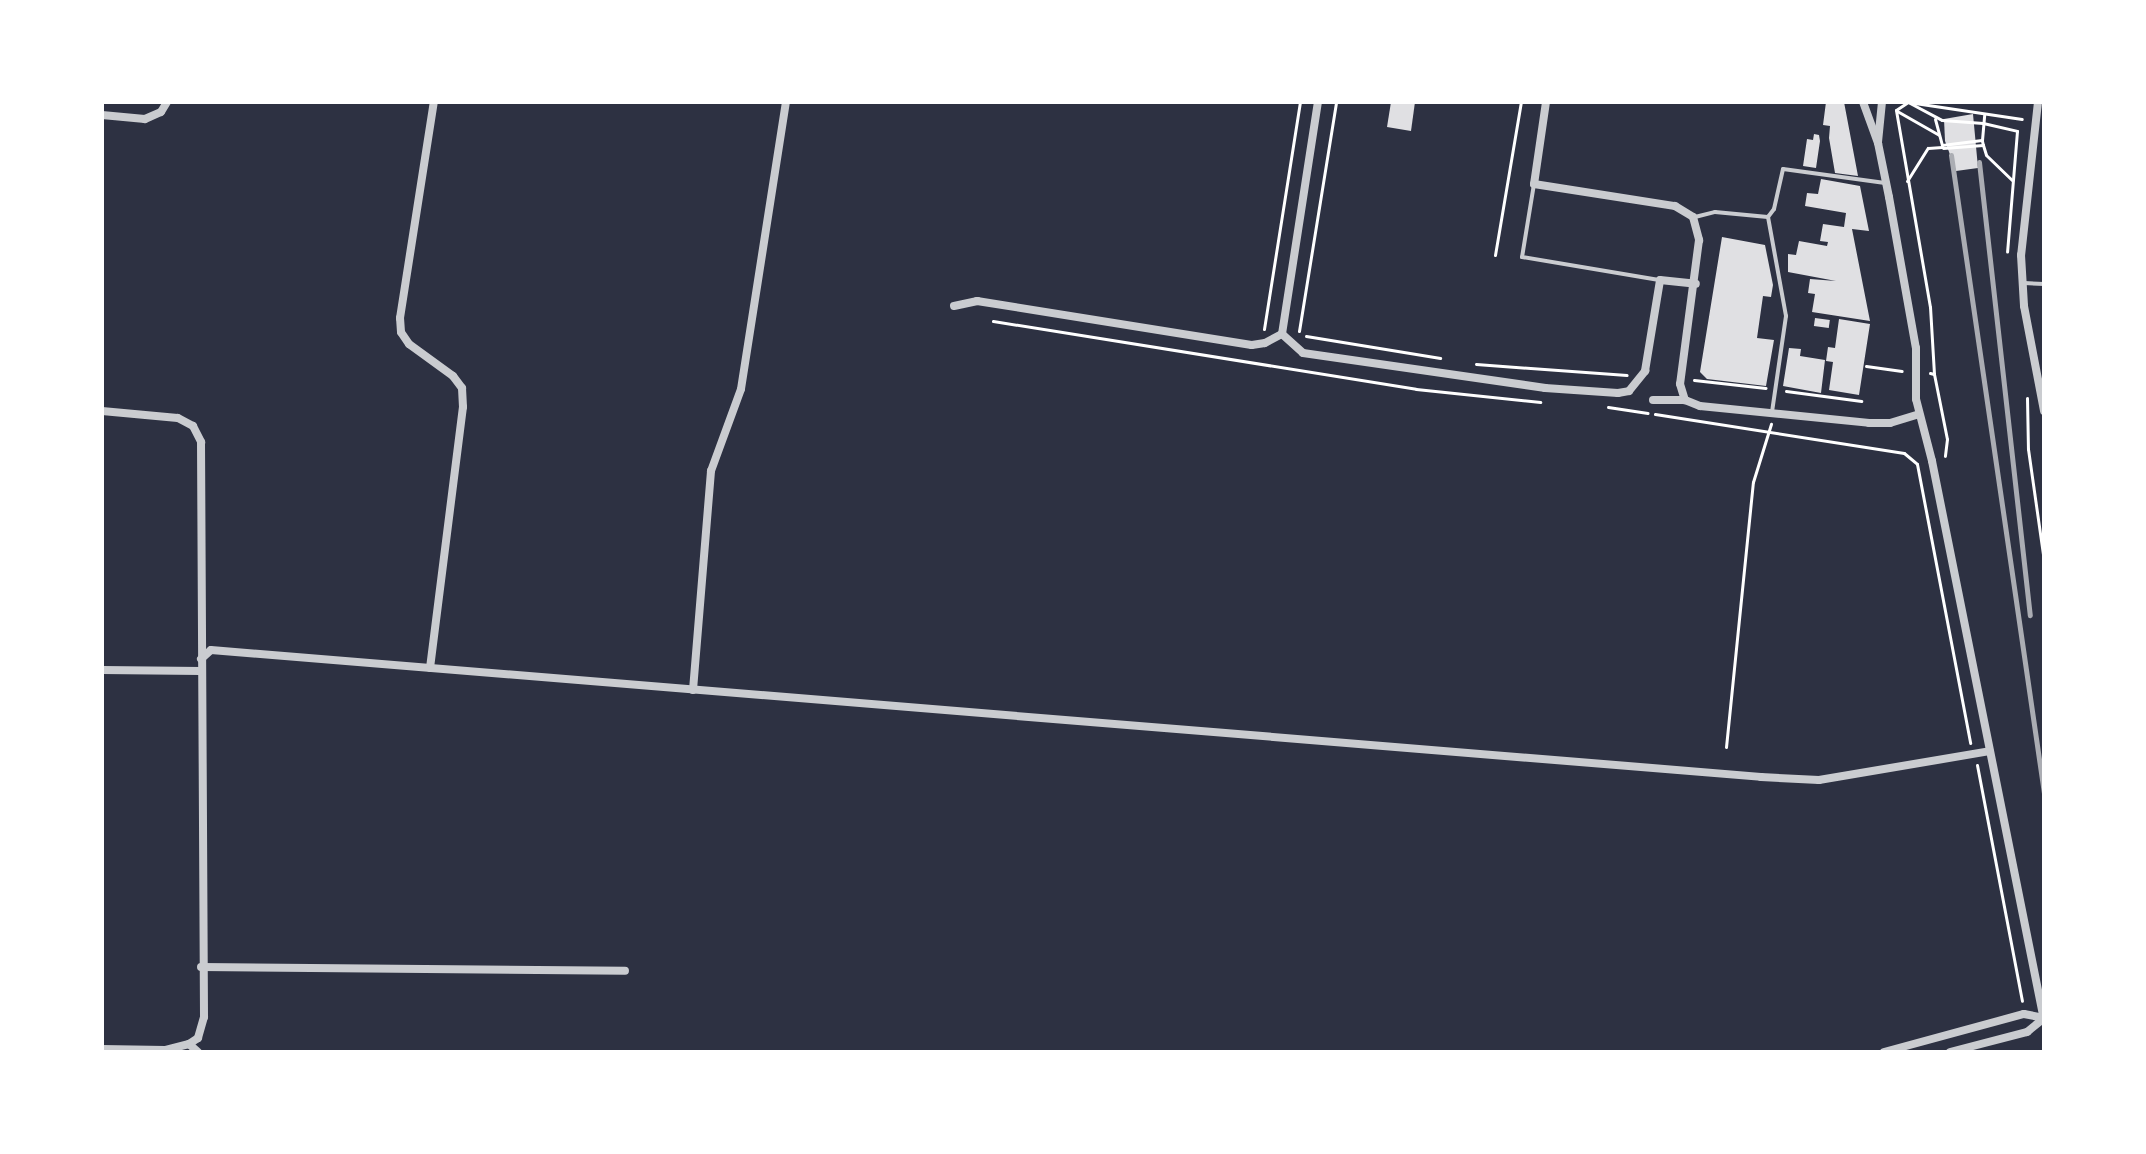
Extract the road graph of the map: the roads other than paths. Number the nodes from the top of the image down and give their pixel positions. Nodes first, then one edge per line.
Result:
1 (167, 102) edge
2 (434, 102) edge
3 (786, 102) edge
4 (1318, 102) edge
5 (1546, 102) edge
6 (1863, 102) edge
7 (1882, 102) edge
8 (2038, 102) edge
9 (102, 115) edge
10 (1878, 143) junction
11 (1885, 183) junction
12 (1534, 184) junction
13 (1693, 217) junction
14 (1768, 217) junction
15 (1660, 280) junction
16 (2022, 283) junction
17 (1696, 284) junction
18 (2044, 284) edge
19 (954, 306) dead end
20 (1282, 334) junction
21 (1653, 400) dead end
22 (1685, 400) junction
23 (102, 411) edge
24 (2044, 411) edge
25 (1772, 412) junction
26 (1919, 414) junction
27 (201, 659) junction
28 (430, 668) junction
29 (102, 670) edge
30 (201, 671) junction
31 (693, 690) junction
32 (1990, 751) junction
33 (201, 967) junction
34 (625, 971) dead end
35 (2044, 1019) edge
36 (189, 1044) junction
37 (102, 1049) edge
38 (198, 1052) edge
39 (1884, 1052) edge
40 (1950, 1052) edge

1 - 9 street
2 - 28 street
3 - 31 street
4 - 20 street
5 - 12 street
6 - 10 street
7 - 10 street
8 - 16 street
10 - 11 street
11 - 14 lane
11 - 26 street
12 - 13 street
12 - 15 lane
13 - 14 lane
13 - 17 street
14 - 25 lane
15 - 17 street
15 - 20 street
16 - 18 lane
16 - 24 street
17 - 22 street
19 - 20 street
21 - 22 street
22 - 25 street
23 - 27 street
25 - 26 street
26 - 32 street
27 - 28 street
27 - 30 street
28 - 31 street
29 - 30 street
30 - 33 street
31 - 32 street
32 - 35 street
33 - 34 street
33 - 36 street
35 - 39 street
35 - 40 street
36 - 37 street
36 - 38 street

